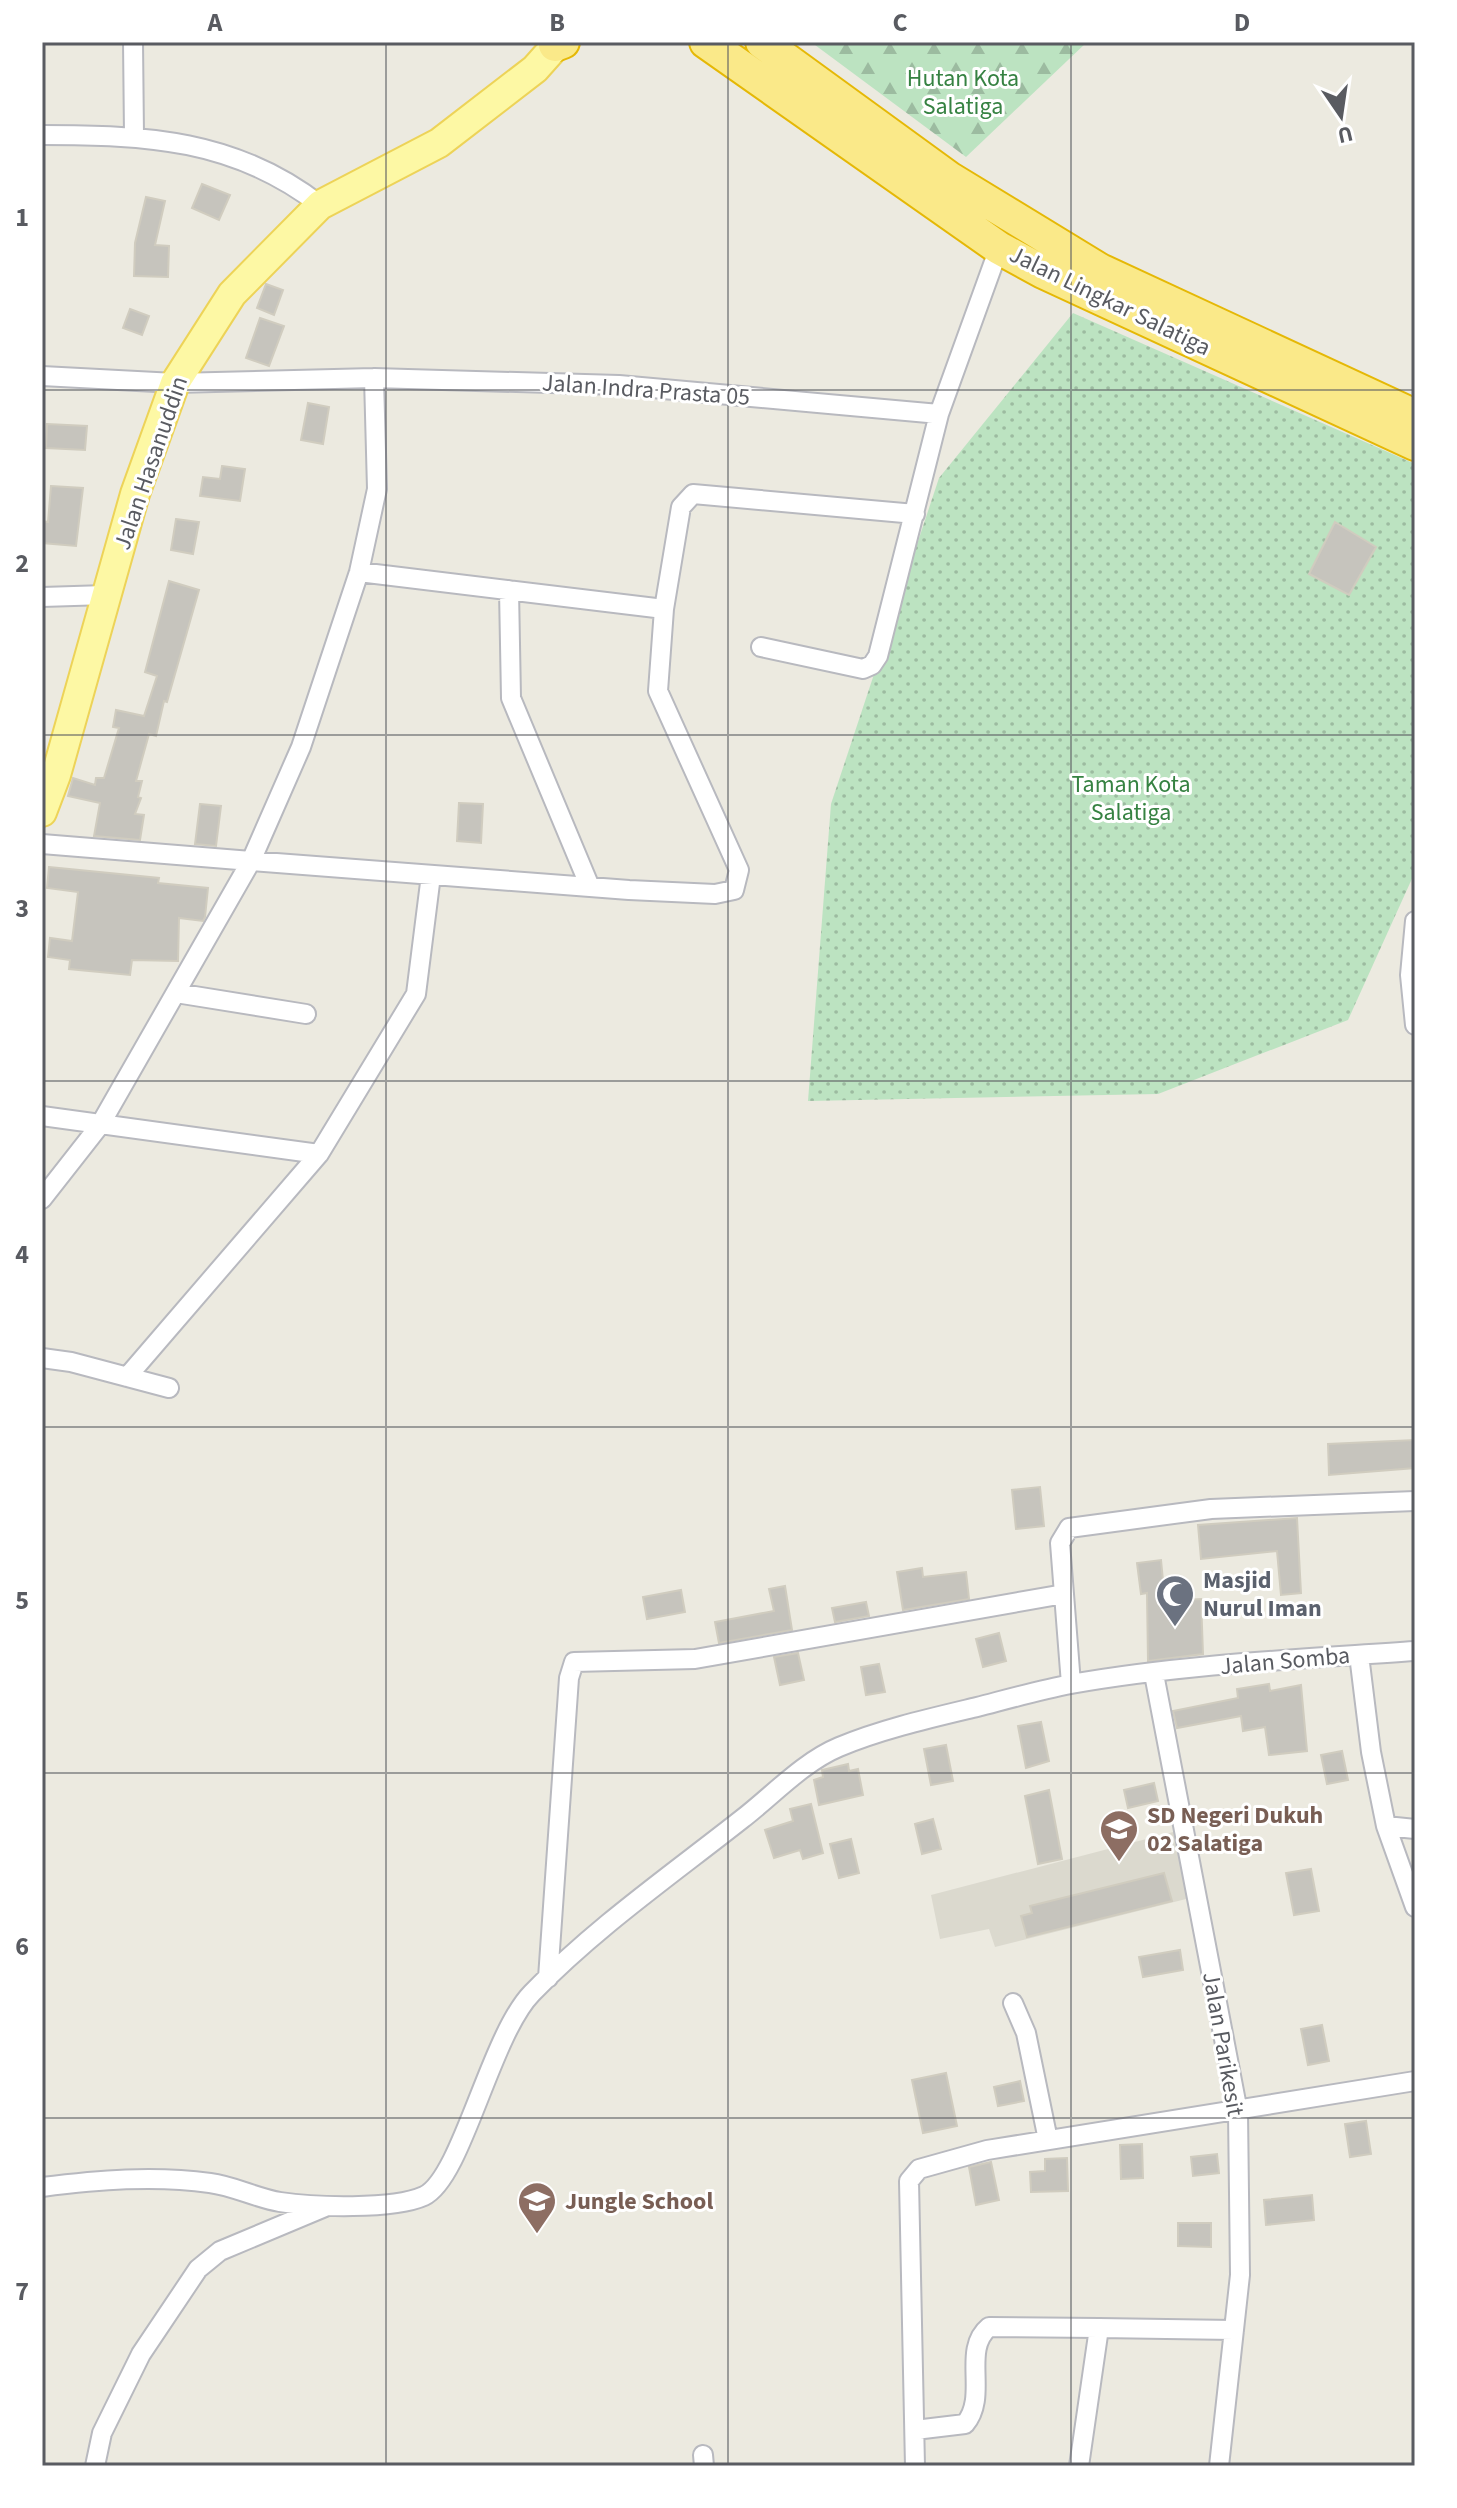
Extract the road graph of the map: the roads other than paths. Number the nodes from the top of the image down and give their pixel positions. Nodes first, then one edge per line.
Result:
1 (133, 42) edge
2 (694, 42) edge
3 (762, 42) edge
4 (558, 43) edge
5 (716, 50) edge
6 (42, 135) edge
7 (134, 135) junction
8 (320, 205) junction
9 (999, 248) junction
10 (42, 376) edge
11 (374, 378) junction
12 (175, 383) junction
13 (939, 414) junction
14 (1415, 416) edge
15 (1415, 444) edge
16 (915, 514) junction
17 (359, 572) junction
18 (509, 590) junction
19 (106, 595) junction
20 (42, 597) edge
21 (664, 609) junction
22 (761, 647) dead end
23 (42, 812) edge
24 (42, 844) edge
25 (251, 861) junction
26 (431, 875) junction
27 (590, 887) junction
28 (1415, 921) edge
29 (176, 993) junction
30 (306, 1014) dead end
31 (1415, 1025) edge
32 (42, 1116) edge
33 (100, 1125) junction
34 (319, 1154) junction
35 (42, 1199) edge
36 (42, 1358) edge
37 (127, 1377) junction
38 (169, 1388) dead end
39 (1415, 1501) edge
40 (1064, 1594) junction
41 (1415, 1651) edge
42 (1359, 1655) junction
43 (1154, 1674) junction
44 (1071, 1684) junction
45 (1386, 1826) junction
46 (1415, 1829) edge
47 (1415, 1907) edge
48 (548, 1978) junction
49 (1013, 2003) dead end
50 (1415, 2081) edge
51 (1238, 2112) junction
52 (1048, 2140) junction
53 (42, 2187) edge
54 (331, 2204) junction
55 (1099, 2328) junction
56 (1234, 2330) junction
57 (915, 2430) junction
58 (95, 2466) edge
59 (915, 2466) edge
60 (1079, 2466) edge
61 (1219, 2466) edge

1 - 7 street
2 - 5 highway, Jalan Lingkar Salatiga
3 - 14 highway, Jalan Lingkar Salatiga
4 - 8 main road, Jalan Hasanuddin
5 - 9 highway, Jalan Lingkar Salatiga
6 - 7 street
7 - 8 street
8 - 12 main road, Jalan Hasanuddin
9 - 13 street
9 - 15 highway, Jalan Lingkar Salatiga
10 - 12 street, Jalan Indra Prasta 05
11 - 12 street, Jalan Indra Prasta 05
11 - 13 street, Jalan Indra Prasta 05
11 - 17 street
12 - 19 main road, Jalan Hasanuddin
13 - 16 street
16 - 21 street
16 - 22 street
17 - 18 street
17 - 25 street
18 - 21 street
18 - 27 street
19 - 20 street
19 - 23 main road, Jalan Hasanuddin
21 - 27 street
24 - 25 street
25 - 26 street
25 - 29 street
26 - 27 street
26 - 34 street
28 - 31 street
29 - 30 street
29 - 33 street
32 - 33 street
33 - 34 street
33 - 35 street
34 - 37 street
36 - 37 street
37 - 38 street
39 - 40 street
40 - 44 street
40 - 48 street
41 - 42 street, Jalan Somba
42 - 43 street, Jalan Somba
42 - 45 street
43 - 44 street, Jalan Somba
43 - 51 street, Jalan Parikesit
44 - 48 street, Jalan Somba
45 - 46 street
45 - 47 street
48 - 54 street, Jalan Somba
49 - 52 street
50 - 51 street
51 - 52 street
51 - 56 street, Jalan Parikesit
52 - 57 street
53 - 54 street, Jalan Somba
54 - 58 street
55 - 56 street
55 - 57 street
55 - 60 street
56 - 61 street, Jalan Parikesit
57 - 59 street

